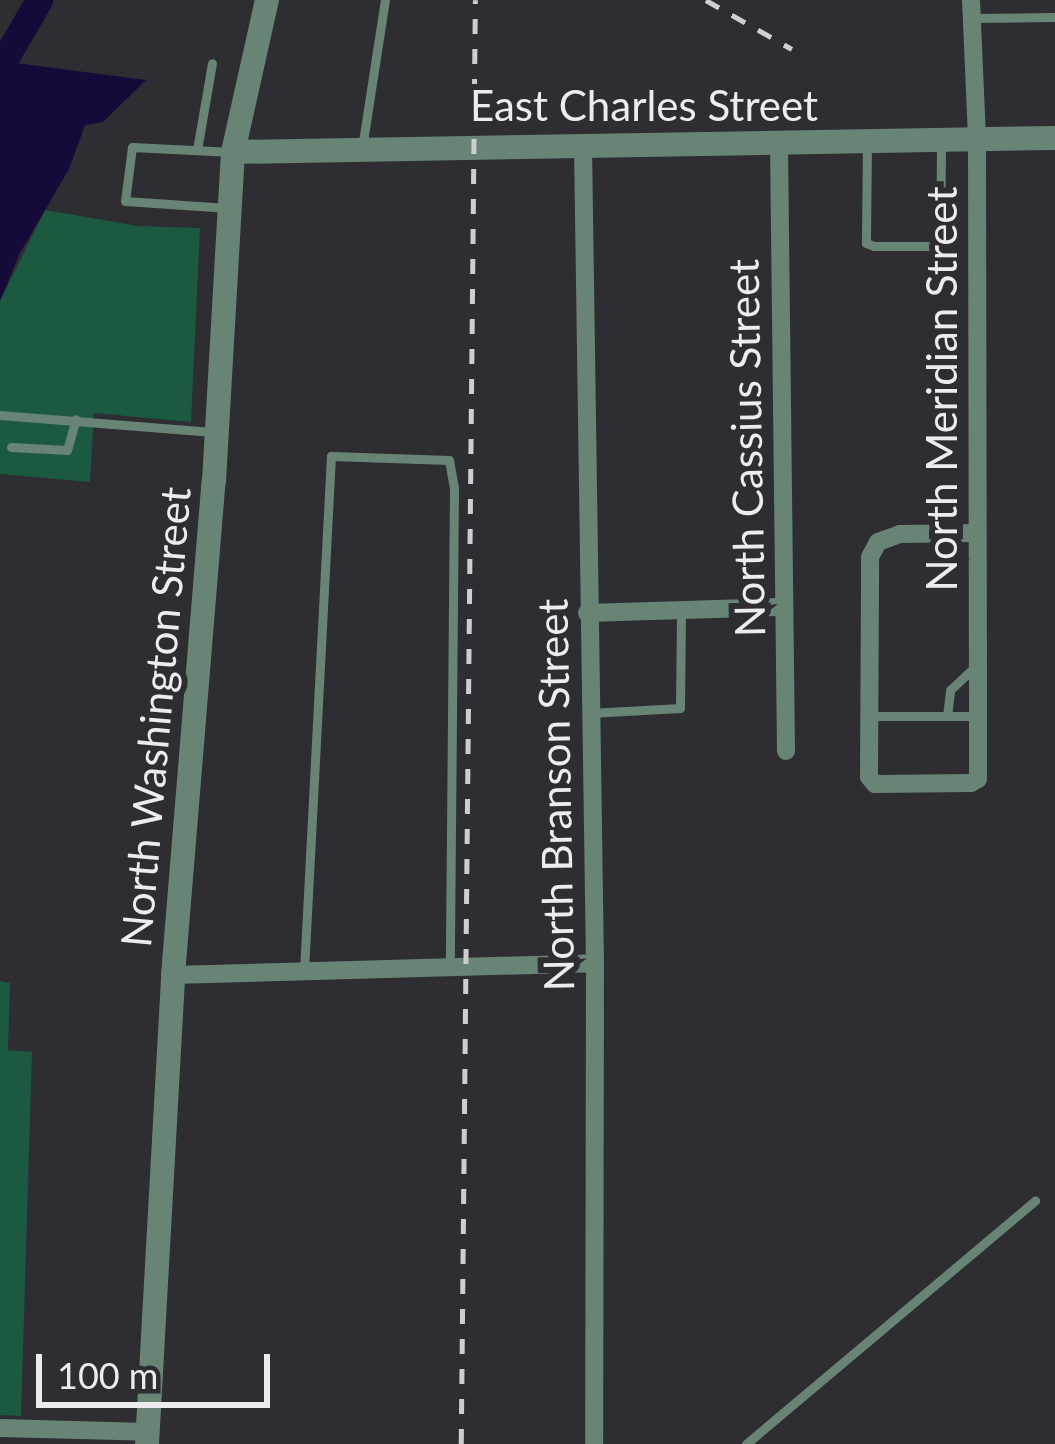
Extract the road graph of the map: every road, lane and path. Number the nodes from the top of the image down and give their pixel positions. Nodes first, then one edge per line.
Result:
1 (267, 0) edge
2 (385, 0) edge
3 (971, 9) edge
4 (1055, 16) edge
5 (212, 63) dead end
6 (1055, 138) edge
7 (976, 140) junction
8 (941, 141) junction
9 (868, 142) junction
10 (779, 144) junction
11 (583, 146) junction
12 (362, 148) junction
13 (197, 150) junction
14 (233, 152) junction
15 (230, 208) junction
16 (0, 415) edge
17 (76, 419) junction
18 (217, 433) junction
19 (11, 447) dead end
20 (977, 533) junction
21 (783, 608) junction
22 (681, 610) junction
23 (587, 613) junction
24 (978, 664) junction
25 (590, 713) junction
26 (869, 716) junction
27 (947, 716) junction
28 (978, 716) junction
29 (786, 752) dead end
30 (595, 963) junction
31 (458, 967) junction
32 (304, 971) junction
33 (173, 975) junction
34 (1035, 1201) dead end
35 (8, 1433) edge
36 (147, 1438) edge
37 (594, 1444) edge
38 (746, 1444) edge

1 - 14 street, North Washington Street
2 - 12 lane
3 - 4 lane
3 - 7 street, North Meridian Street
5 - 13 lane
6 - 7 street, East Charles Street
7 - 8 street, East Charles Street
7 - 20 street, North Meridian Street
8 - 9 street, East Charles Street
8 - 9 lane
9 - 10 street, East Charles Street
10 - 11 street, East Charles Street
10 - 21 street, North Cassius Street
11 - 12 street, East Charles Street
11 - 23 street, North Branson Street
12 - 14 street, East Charles Street
13 - 14 lane
13 - 15 lane
14 - 15 street, North Washington Street
15 - 18 street, North Washington Street
16 - 17 lane
17 - 18 lane
17 - 19 lane
18 - 33 street, North Washington Street
20 - 24 street, North Meridian Street
20 - 26 street
21 - 22 street
21 - 29 street, North Cassius Street
22 - 23 street
22 - 25 lane
23 - 25 street, North Branson Street
24 - 27 lane
24 - 28 street, North Meridian Street
25 - 30 street, North Branson Street
26 - 27 lane
26 - 28 street, North Meridian Street
27 - 28 lane
30 - 31 street
30 - 37 street, North Branson Street
31 - 32 street
31 - 32 lane
32 - 33 street
33 - 36 street, North Washington Street
34 - 38 lane
35 - 36 street

